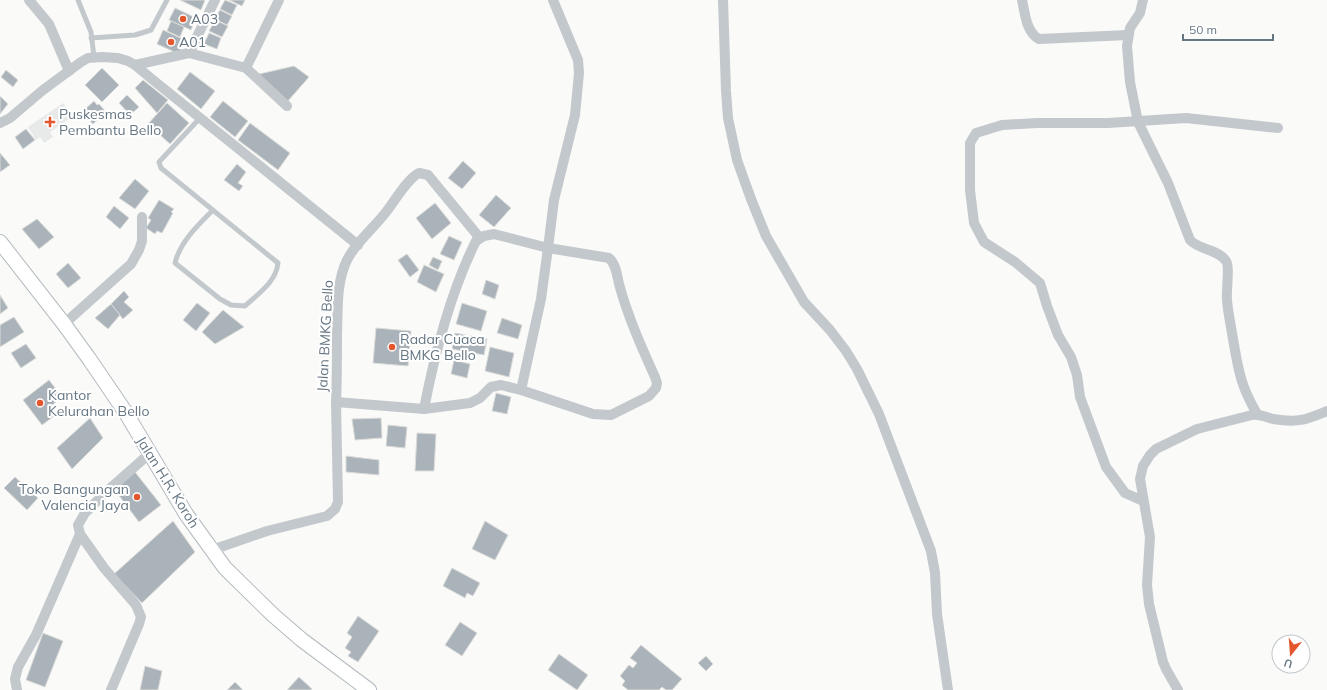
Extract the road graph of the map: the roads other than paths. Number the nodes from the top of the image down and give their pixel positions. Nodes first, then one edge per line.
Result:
1 (29, 0) edge
2 (78, 0) edge
3 (167, 0) edge
4 (215, 0) edge
5 (279, 0) edge
6 (552, 0) edge
7 (723, 0) edge
8 (1022, 0) edge
9 (1143, 0) edge
10 (1128, 35) junction
11 (92, 38) junction
12 (189, 53) junction
13 (94, 57) junction
14 (135, 65) junction
15 (246, 68) junction
16 (69, 71) junction
17 (287, 106) dead end
18 (200, 118) junction
19 (1138, 122) junction
20 (0, 124) edge
21 (1278, 128) dead end
22 (213, 210) junction
23 (142, 217) dead end
24 (480, 238) junction
25 (0, 242) edge
26 (358, 245) junction
27 (548, 248) junction
28 (64, 324) junction
29 (521, 390) junction
30 (336, 402) junction
31 (424, 409) junction
32 (1327, 410) edge
33 (1257, 414) junction
34 (149, 454) junction
35 (1143, 501) junction
36 (80, 534) junction
37 (212, 550) junction
38 (17, 690) edge
39 (111, 690) edge
40 (369, 690) edge
41 (948, 690) edge
42 (1178, 690) edge

1 - 16 street
2 - 11 lane
3 - 11 lane
4 - 12 street
5 - 15 street
6 - 27 street
7 - 41 street
8 - 10 street
9 - 10 street
10 - 19 street
11 - 13 lane
12 - 14 street
12 - 15 street
13 - 14 street
13 - 16 street
14 - 18 street
15 - 17 street
16 - 20 street
18 - 22 lane
18 - 26 street
19 - 21 street
19 - 33 street
19 - 35 street
22 - 22 lane
23 - 28 street
24 - 26 street, Jalan BMKG Bello
24 - 27 street
24 - 31 street
25 - 28 main road, Jalan H.R. Koroh
26 - 30 street, Jalan BMKG Bello
27 - 29 street
27 - 29 street, Jalan BMKG Bello
28 - 34 main road, Jalan H.R. Koroh
29 - 31 street, Jalan BMKG Bello
30 - 31 street, Jalan BMKG Bello
30 - 37 street, Jalan BMKG Bello
32 - 33 street
33 - 35 street
34 - 36 street
34 - 37 main road, Jalan H.R. Koroh
35 - 42 street
36 - 38 street
36 - 39 street
37 - 40 main road, Jalan H.R. Koroh

